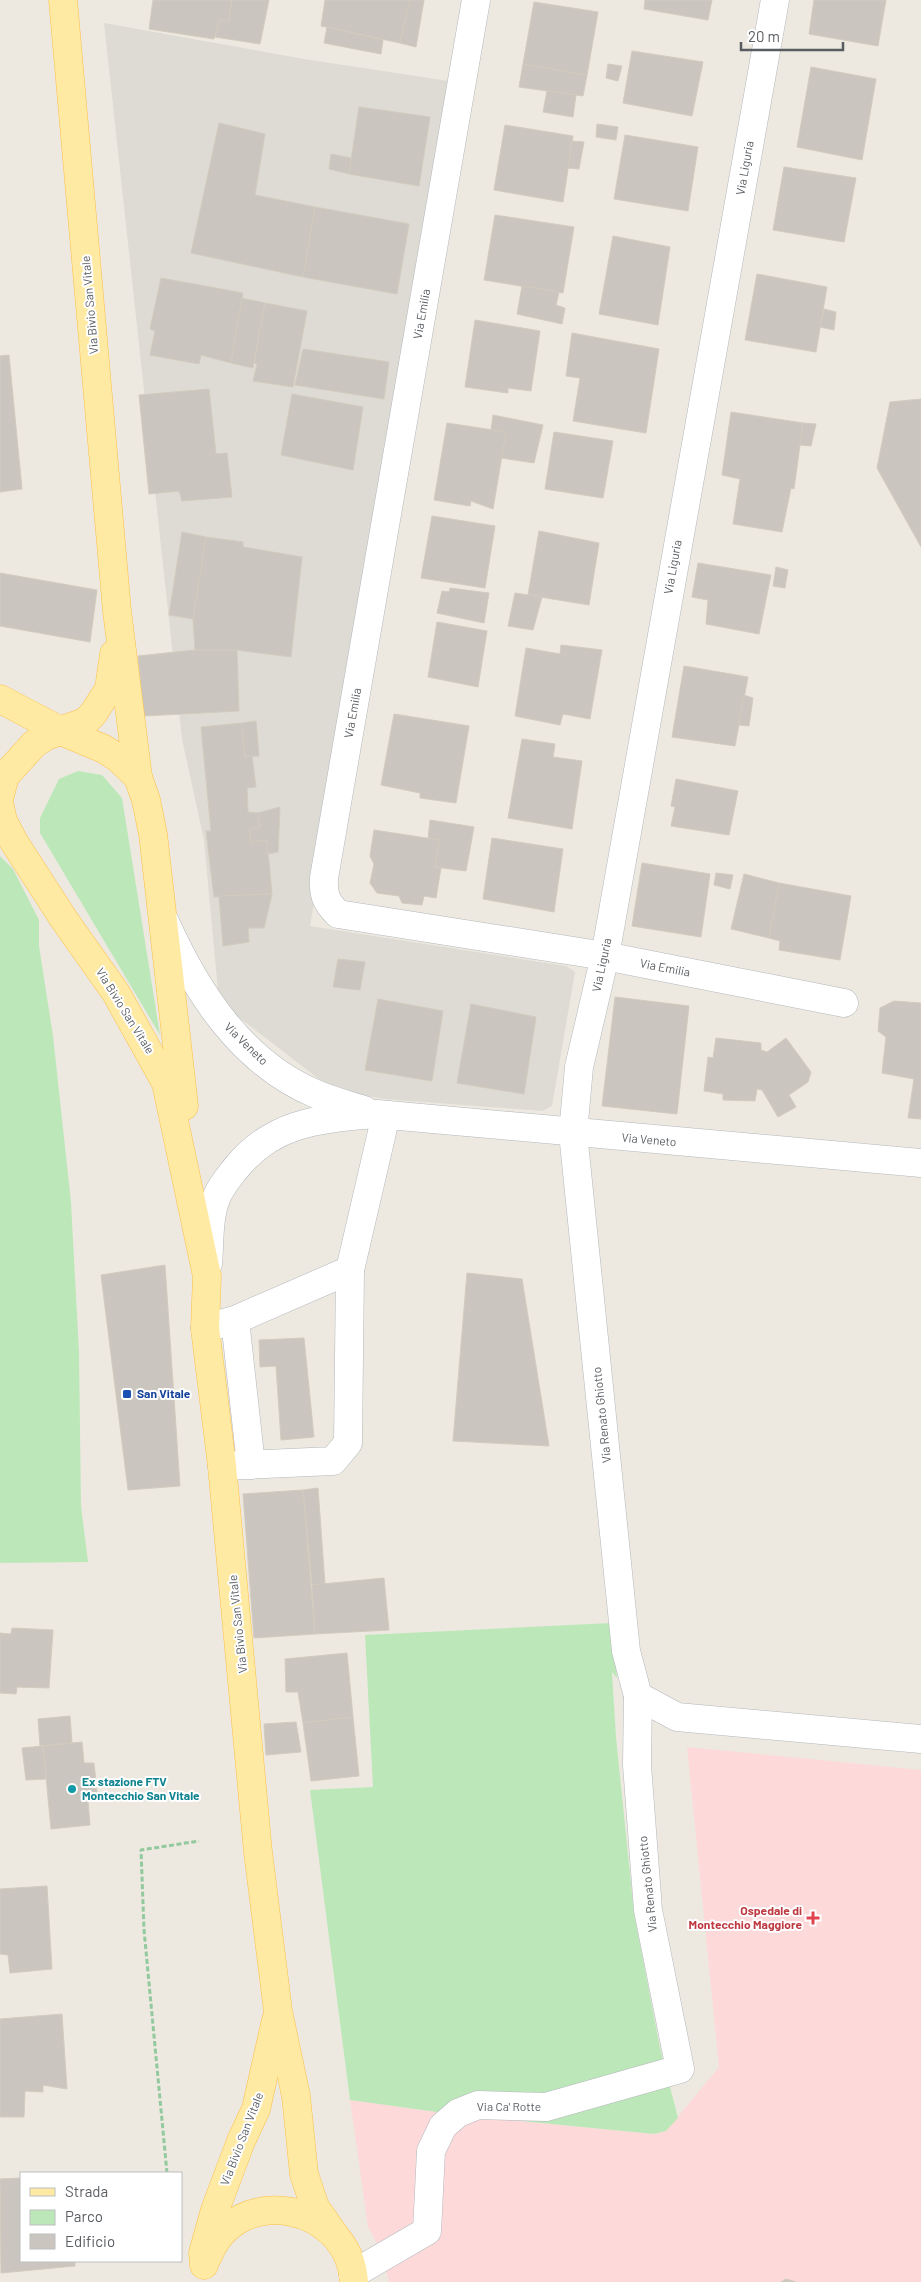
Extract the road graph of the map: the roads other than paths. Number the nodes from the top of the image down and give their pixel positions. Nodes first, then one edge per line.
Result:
1 (63, 0) edge
2 (476, 0) edge
3 (775, 0) edge
4 (117, 610) junction
5 (0, 699) edge
6 (61, 731) junction
7 (138, 777) junction
8 (0, 795) edge
9 (0, 807) edge
10 (0, 820) edge
11 (14, 842) junction
12 (164, 920) junction
13 (605, 956) junction
14 (844, 1003) dead end
15 (382, 1114) junction
16 (573, 1133) junction
17 (921, 1163) edge
18 (198, 1238) junction
19 (350, 1270) junction
20 (206, 1276) junction
21 (234, 1320) junction
22 (205, 1328) junction
23 (251, 1465) junction
24 (222, 1466) junction
25 (638, 1696) junction
26 (921, 1739) edge
27 (278, 2011) junction
28 (680, 2070) joint
29 (334, 2234) junction
30 (203, 2273) edge
31 (353, 2278) edge

1 - 4 main road, Via Bivio San Vitale
2 - 13 street, Via Emilia
3 - 13 street, Via Liguria
4 - 6 main road, Via Bivio San Vitale
4 - 7 main road, Via Bivio San Vitale
5 - 6 main road
6 - 7 main road
6 - 8 main road, Via Bivio San Vitale
7 - 12 main road, Via Bivio San Vitale
9 - 11 main road, Via Bivio San Vitale
10 - 11 main road
11 - 18 main road, Via Bivio San Vitale
12 - 15 street, Via Veneto
12 - 18 main road, Via Bivio San Vitale
13 - 14 street, Via Emilia
13 - 16 street, Via Liguria
15 - 16 street, Via Veneto
15 - 19 street
15 - 20 street, Via Veneto
16 - 17 street, Via Veneto
16 - 25 street, Via Renato Ghiotto
18 - 20 main road, Via Bivio San Vitale
19 - 21 street
19 - 23 street
20 - 22 main road, Via Bivio San Vitale
21 - 22 street
21 - 23 street
22 - 24 main road, Via Bivio San Vitale
23 - 24 street
24 - 27 main road, Via Bivio San Vitale
25 - 26 street
25 - 28 street, Via Renato Ghiotto
27 - 29 main road, Via Bivio San Vitale
27 - 30 main road, Via Bivio San Vitale
28 - 31 street, Via Ca' Rotte
29 - 30 main road, Via Bivio San Vitale
29 - 31 main road, Via Bivio San Vitale

